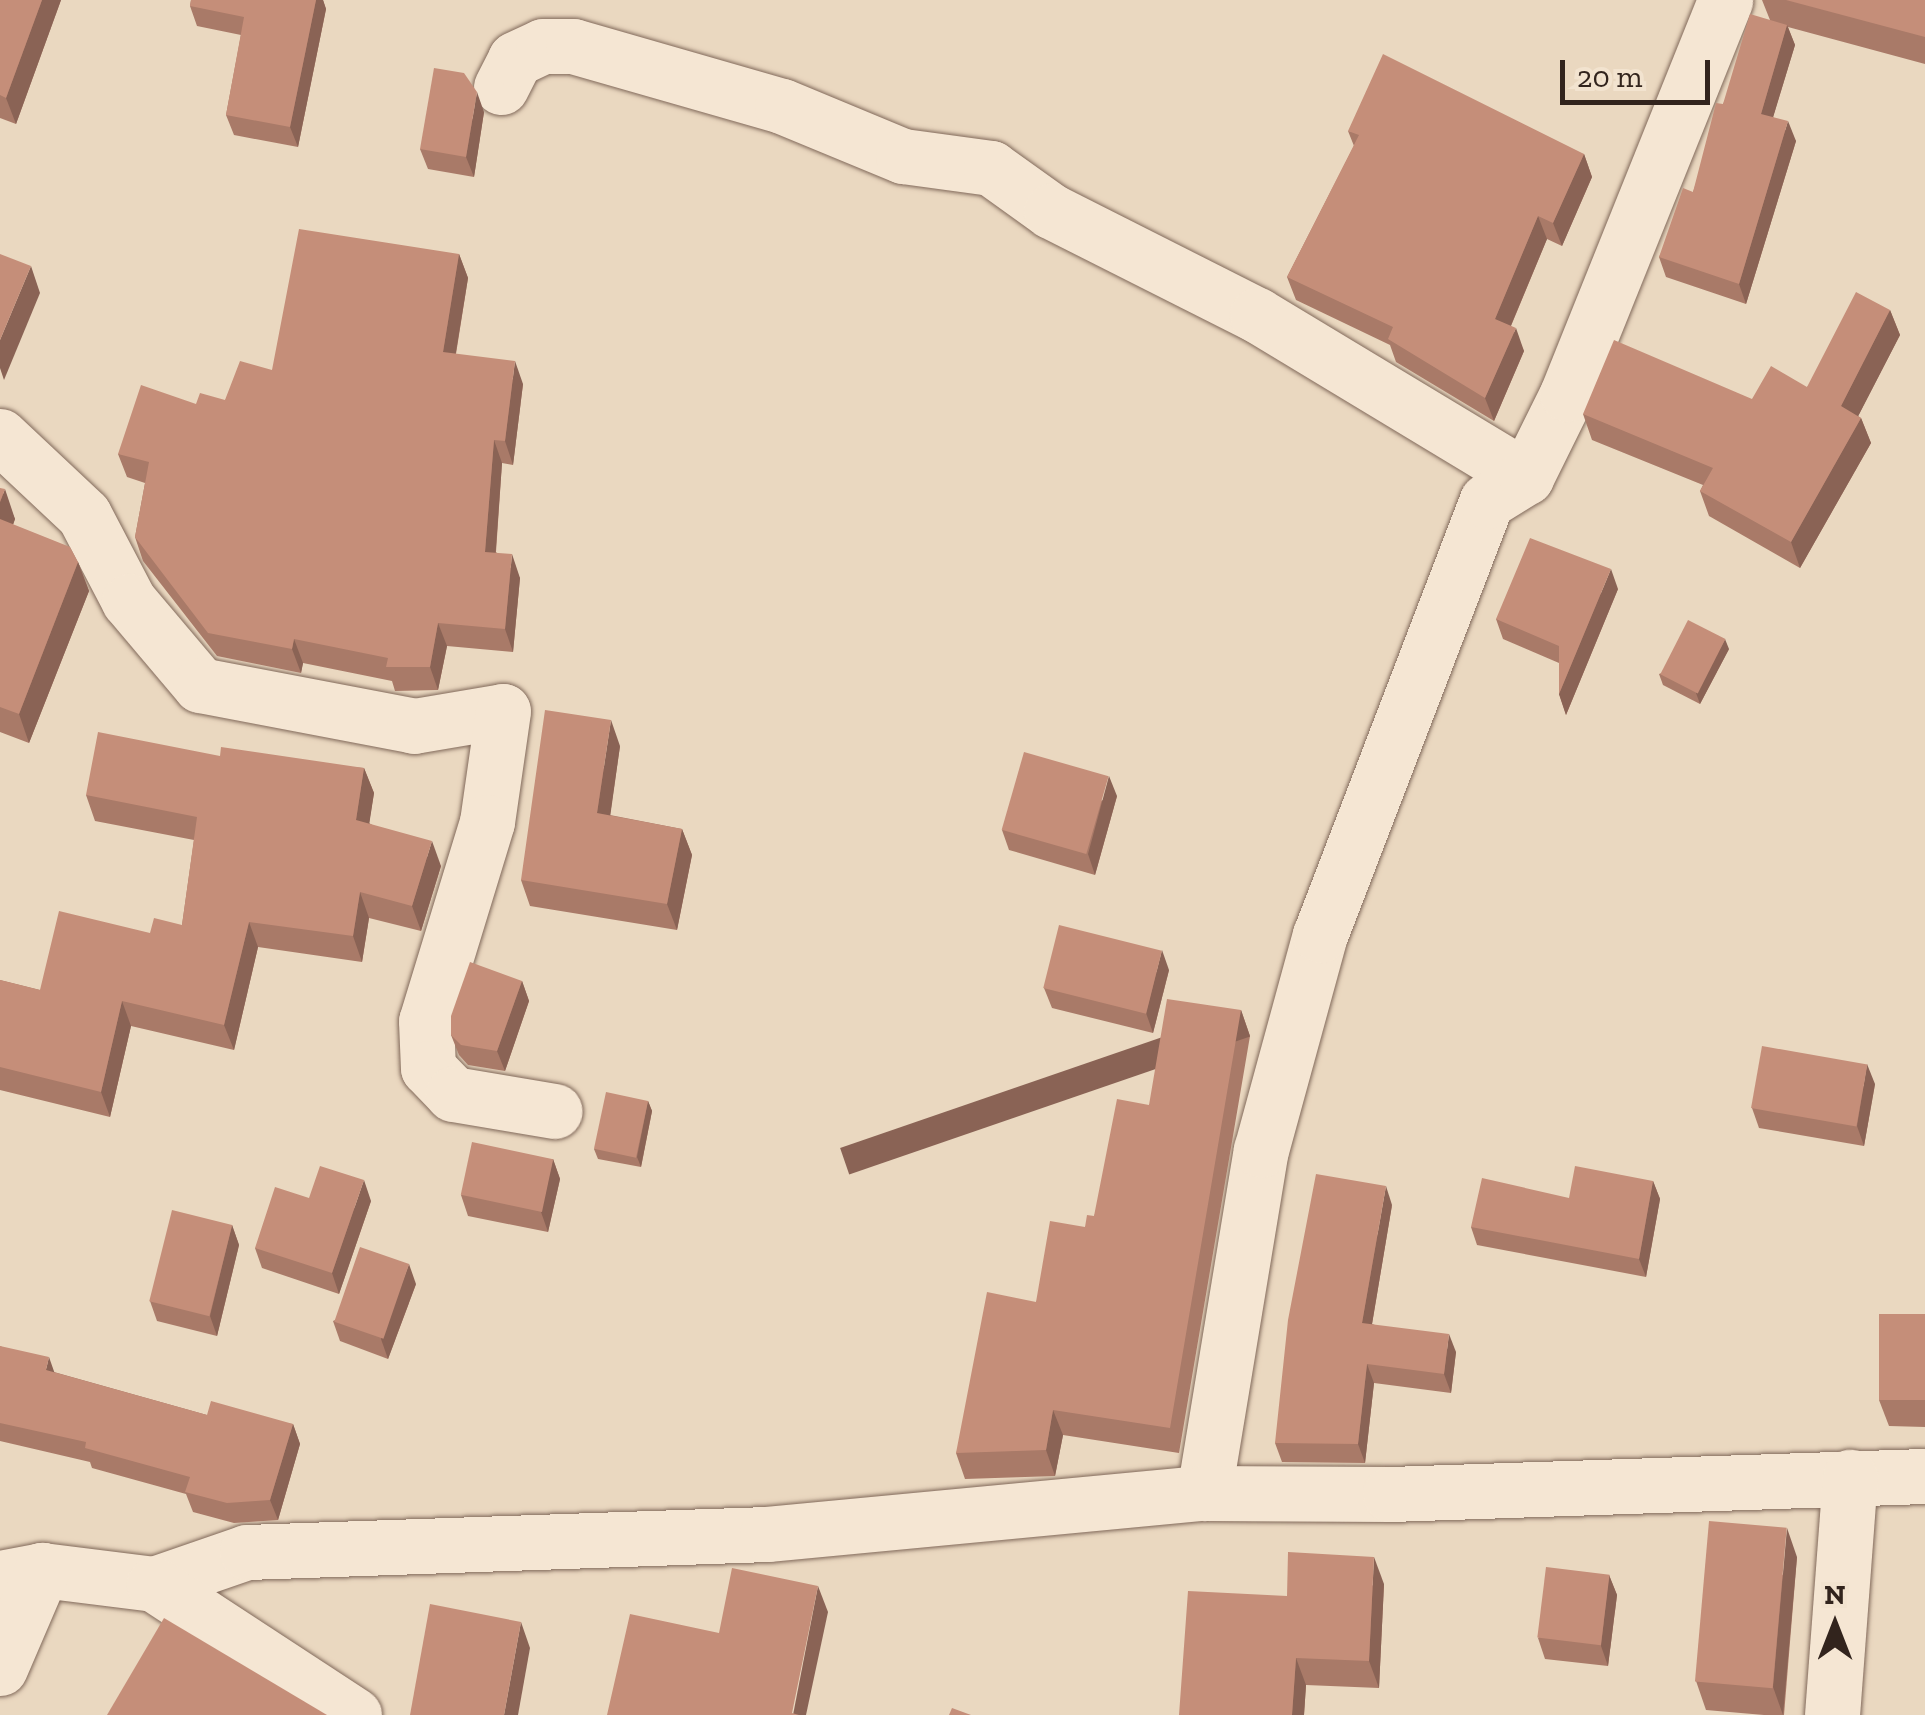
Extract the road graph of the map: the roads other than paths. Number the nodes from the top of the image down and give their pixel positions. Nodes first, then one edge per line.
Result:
1 (1725, 0) edge
2 (501, 87) dead end
3 (0, 436) edge
4 (1526, 477) junction
5 (555, 1111) dead end
6 (1925, 1476) edge
7 (1850, 1477) junction
8 (1204, 1494) junction
9 (21, 1574) edge
10 (154, 1584) junction
11 (0, 1668) edge
12 (354, 1715) edge
13 (1832, 1715) edge

1 - 4 street
2 - 4 street
3 - 5 street
4 - 8 street
6 - 7 street
7 - 8 street
7 - 13 street
8 - 10 street
9 - 10 street
9 - 11 street
10 - 12 street

